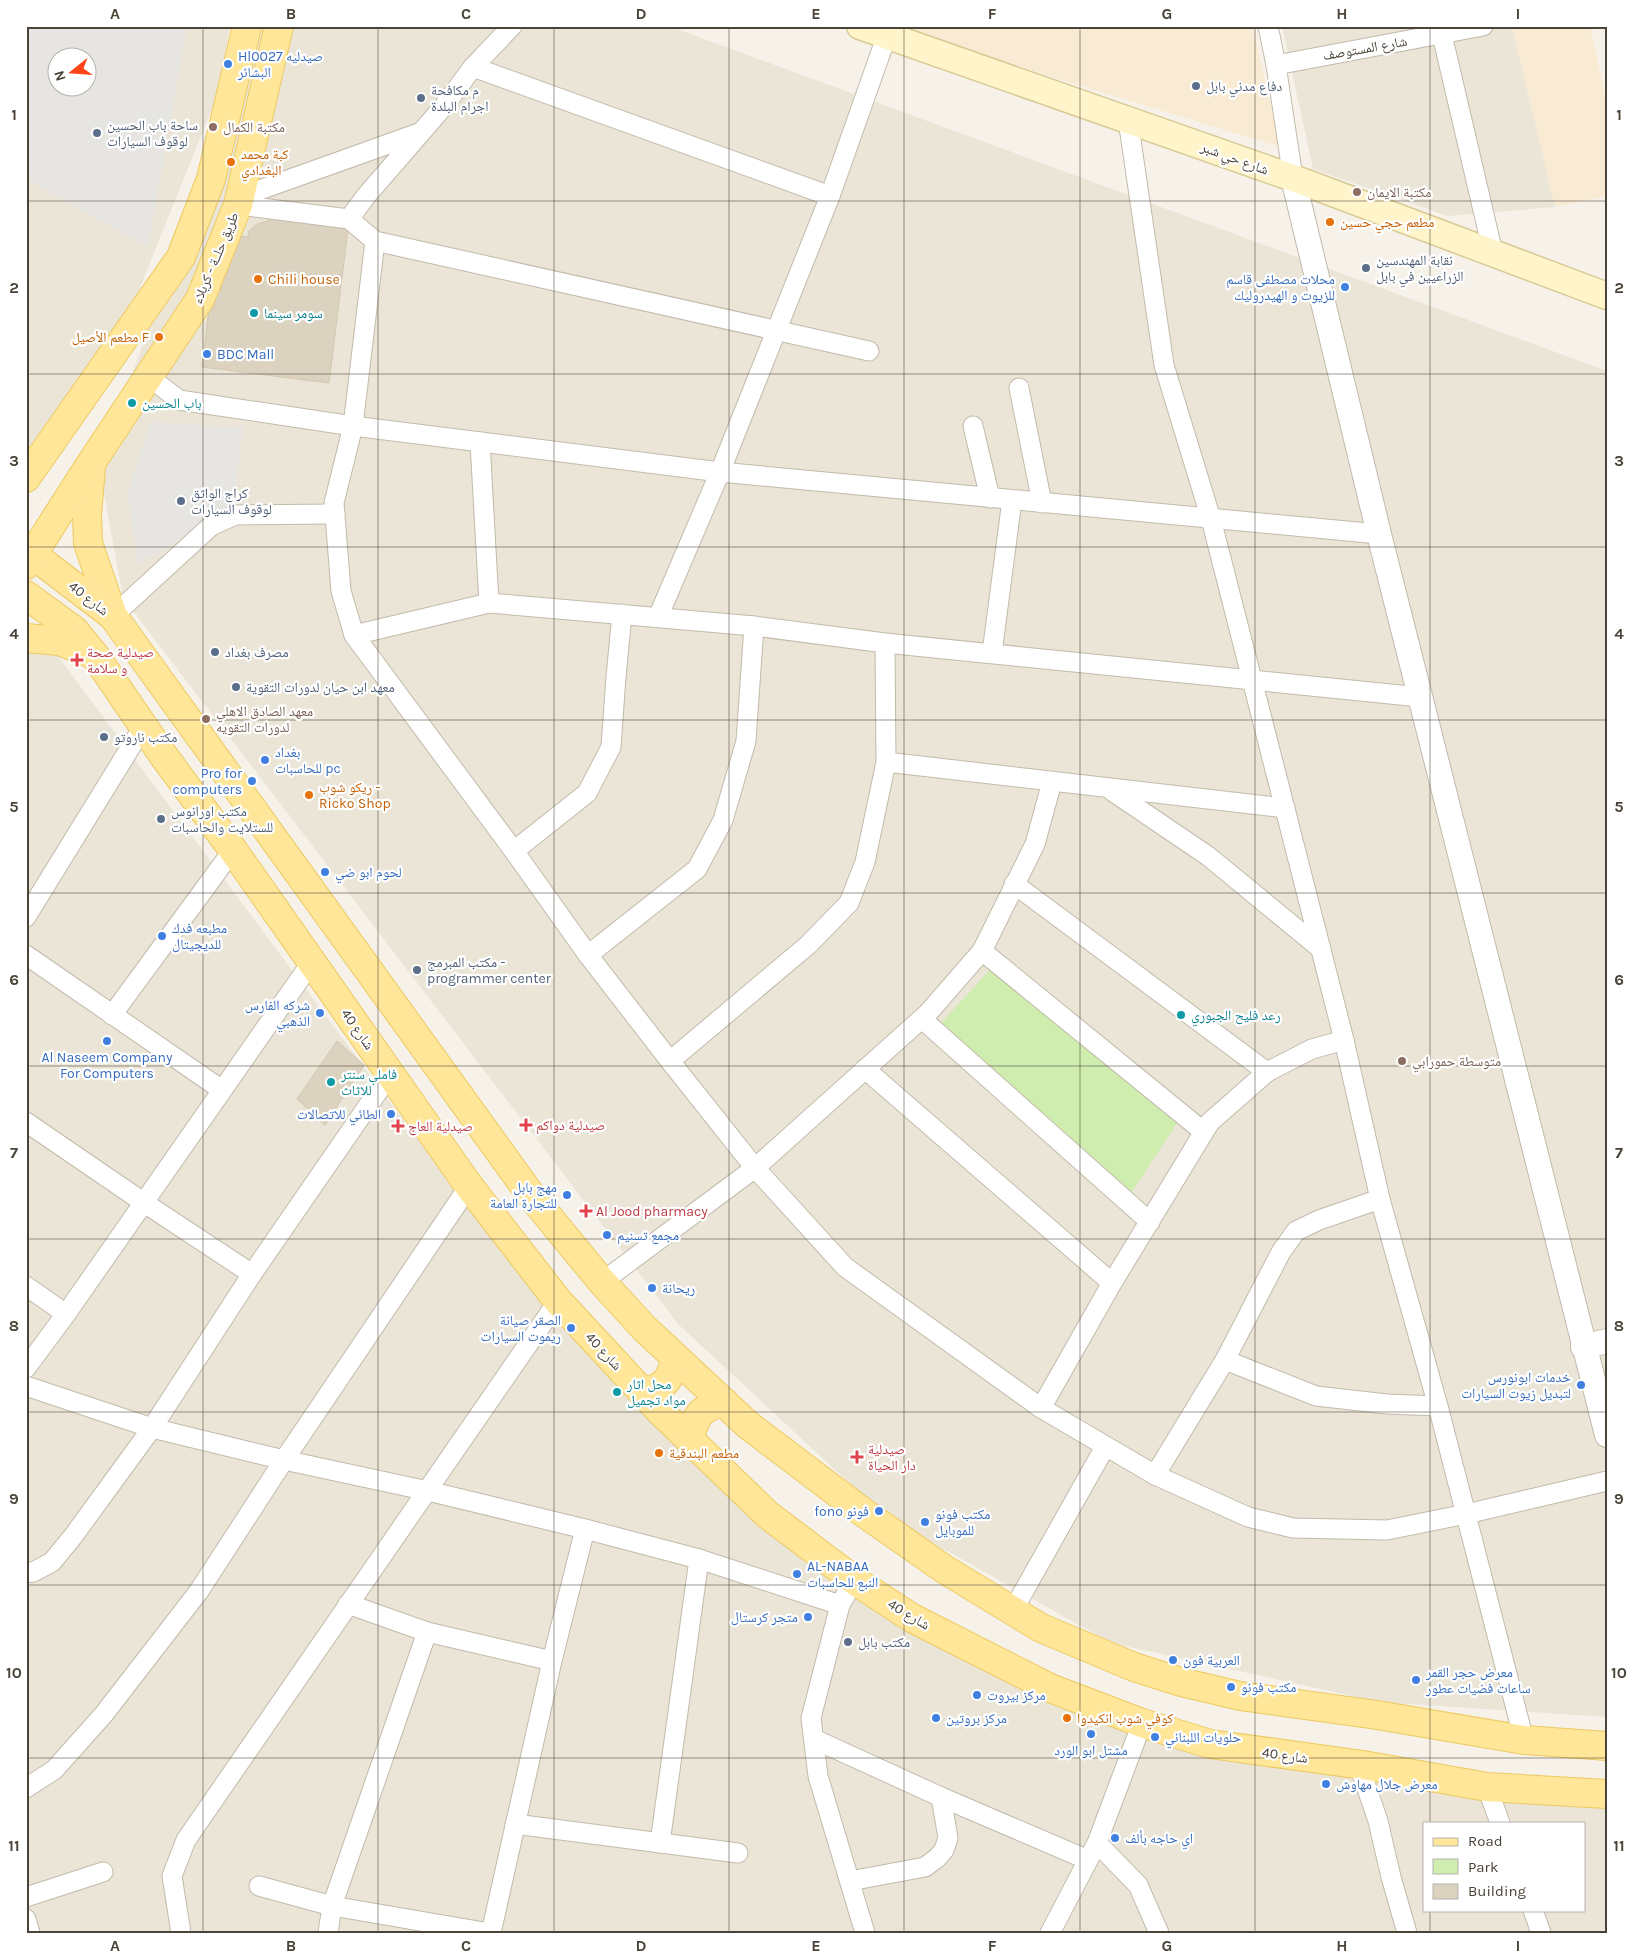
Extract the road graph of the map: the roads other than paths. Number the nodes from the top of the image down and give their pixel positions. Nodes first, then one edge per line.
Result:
1 (247, 26) edge
2 (279, 26) edge
3 (512, 26) edge
4 (860, 26) edge
5 (1268, 26) edge
6 (1482, 26) edge
7 (1441, 30) edge
8 (886, 31) edge
9 (1276, 65) junction
10 (472, 67) junction
11 (1128, 120) junction
12 (420, 133) junction
13 (1293, 178) junction
14 (830, 196) junction
15 (239, 201) junction
16 (349, 219) junction
17 (375, 241) junction
18 (1493, 253) junction
19 (1607, 296) edge
20 (777, 332) junction
21 (869, 351) dead end
22 (148, 376) junction
23 (1019, 388) dead end
24 (353, 426) junction
25 (972, 426) dead end
26 (480, 442) junction
27 (91, 463) junction
28 (720, 472) junction
29 (26, 478) edge
30 (990, 498) junction
31 (1012, 500) junction
32 (1042, 502) junction
33 (335, 514) junction
34 (1211, 519) junction
35 (1379, 534) junction
36 (28, 557) edge
37 (26, 595) edge
38 (489, 603) junction
39 (622, 614) junction
40 (113, 616) junction
41 (658, 617) junction
42 (754, 626) junction
43 (354, 635) junction
44 (26, 638) edge
45 (885, 643) junction
46 (992, 653) junction
47 (96, 657) junction
48 (1252, 679) junction
49 (1420, 697) junction
50 (143, 727) junction
51 (886, 762) junction
52 (1052, 782) junction
53 (1109, 789) junction
54 (1285, 808) junction
55 (233, 850) junction
56 (514, 851) junction
57 (1014, 884) junction
58 (26, 917) edge
59 (1321, 949) junction
60 (982, 951) junction
61 (26, 955) edge
62 (588, 955) junction
63 (311, 963) junction
64 (112, 1015) junction
65 (922, 1019) junction
66 (1344, 1040) junction
67 (670, 1061) junction
68 (865, 1070) junction
69 (1266, 1072) junction
70 (390, 1074) junction
71 (222, 1090) junction
72 (26, 1122) edge
73 (1204, 1132) junction
74 (755, 1168) junction
75 (470, 1186) junction
76 (1380, 1199) junction
77 (143, 1202) junction
78 (1150, 1222) junction
79 (252, 1274) junction
80 (602, 1282) junction
81 (1112, 1283) junction
82 (26, 1286) edge
83 (558, 1301) junction
84 (66, 1314) junction
85 (1607, 1341) edge
86 (1583, 1347) junction
87 (677, 1359) junction
88 (1225, 1360) junction
89 (26, 1368) edge
90 (26, 1386) edge
91 (643, 1393) junction
92 (724, 1402) junction
93 (1438, 1406) junction
94 (1041, 1408) junction
95 (152, 1428) junction
96 (1607, 1436) edge
97 (689, 1439) junction
98 (1104, 1447) junction
99 (284, 1460) junction
100 (1155, 1476) junction
101 (1607, 1481) edge
102 (428, 1491) junction
103 (1466, 1514) junction
104 (585, 1528) junction
105 (699, 1559) junction
106 (26, 1573) edge
107 (854, 1580) junction
108 (348, 1604) junction
109 (840, 1605) junction
110 (1012, 1612) junction
111 (427, 1632) junction
112 (552, 1661) junction
113 (1142, 1723) junction
114 (814, 1739) junction
115 (1524, 1740) junction
116 (1607, 1746) edge
117 (1359, 1765) junction
118 (1487, 1787) junction
119 (26, 1788) edge
120 (1607, 1794) edge
121 (941, 1797) junction
122 (1500, 1822) edge
123 (515, 1824) junction
124 (660, 1843) junction
125 (1097, 1843) junction
126 (738, 1853) dead end
127 (1088, 1860) junction
128 (103, 1872) dead end
129 (850, 1881) junction
130 (259, 1886) dead end
131 (26, 1897) edge
132 (332, 1906) junction
133 (1533, 1912) edge
134 (26, 1919) edge
135 (443, 1929) edge
136 (30, 1933) edge
137 (180, 1933) edge
138 (328, 1933) edge
139 (490, 1933) edge
140 (865, 1933) edge
141 (1050, 1933) edge
142 (1159, 1933) edge
143 (1407, 1933) edge
144 (1541, 1933) edge

1 - 29 main road
2 - 15 main road, طريق حلــة - كربلاء
3 - 10 street
4 - 8 main road, شارع حي شبر
5 - 9 street
6 - 7 street, شارع المستوصف
7 - 9 street, شارع المستوصف
7 - 18 street
8 - 11 main road, شارع حي شبر
8 - 14 street
9 - 13 street
10 - 12 street
10 - 14 street
11 - 13 main road, شارع حي شبر
11 - 34 street
12 - 15 street
12 - 16 street
13 - 18 main road, شارع حي شبر
13 - 35 street
14 - 20 street
15 - 16 street
15 - 22 main road, طريق حلــة - كربلاء
16 - 17 street
17 - 20 street
17 - 24 street
18 - 19 main road, شارع حي شبر
20 - 21 street
20 - 28 street
22 - 24 street
22 - 27 main road, طريق حلــة - كربلاء
23 - 32 street
24 - 26 street
24 - 33 street
25 - 30 street
26 - 28 street
26 - 38 street
27 - 36 main road, طريق حلــة - كربلاء
27 - 40 main road
28 - 30 street
28 - 41 street
30 - 31 street
31 - 32 street
31 - 46 street
32 - 34 street
33 - 40 street
33 - 43 street
34 - 35 street
34 - 48 street
35 - 49 street
36 - 40 main road, شارع 40
37 - 47 main road, شارع 40
38 - 39 street
38 - 43 street
39 - 41 street
39 - 56 street
40 - 80 main road, شارع 40
41 - 42 street
42 - 45 street
42 - 62 street
43 - 56 street
44 - 47 main road
45 - 46 street
45 - 51 street
46 - 48 street
47 - 50 main road, شارع 40
48 - 49 street
48 - 54 street
49 - 86 street
50 - 55 main road, شارع 40
50 - 58 street
51 - 52 street
51 - 67 street
52 - 53 street
52 - 57 street
53 - 54 street
53 - 59 street
54 - 59 street
55 - 63 main road, شارع 40
55 - 64 street
56 - 62 street
57 - 60 street
57 - 69 street
59 - 66 street
60 - 65 street
60 - 73 street
61 - 64 street
62 - 67 street
63 - 70 main road, شارع 40
63 - 71 street
64 - 71 street
65 - 68 street
65 - 78 street
66 - 69 street
66 - 76 street
67 - 74 street
68 - 74 street
68 - 81 street
69 - 73 street
70 - 75 main road, شارع 40
70 - 79 street
71 - 77 street
72 - 77 street
73 - 78 street
74 - 80 street
74 - 94 street
75 - 83 main road, شارع 40
75 - 99 street
76 - 88 street
76 - 93 street
77 - 79 street
77 - 84 street
78 - 81 street
79 - 95 street
80 - 87 main road, شارع 40
81 - 94 street
82 - 84 street
83 - 91 main road, شارع 40
83 - 102 street
84 - 89 street
85 - 86 street
86 - 96 street
87 - 91 main road
87 - 92 main road, شارع 40
88 - 93 street
88 - 100 street
90 - 95 street
91 - 97 main road, شارع 40
92 - 97 main road
92 - 110 main road, شارع 40
93 - 103 street
94 - 98 street
95 - 99 street
95 - 106 street
97 - 107 main road, شارع 40
98 - 100 street
98 - 110 street
99 - 102 street
99 - 119 street
100 - 103 street
101 - 103 street
102 - 104 street
102 - 108 street
103 - 115 street
104 - 105 street
104 - 112 street
105 - 109 street
105 - 124 street
107 - 109 street
107 - 113 main road, شارع 40
108 - 111 street
108 - 137 street
109 - 114 street
110 - 115 main road, شارع 40
111 - 112 street
111 - 132 street
112 - 123 street
113 - 117 main road, شارع 40
113 - 125 street
114 - 121 street
114 - 129 street
115 - 116 main road, شارع 40
117 - 118 main road, شارع 40
117 - 143 street
118 - 120 main road, شارع 40
118 - 122 street
121 - 127 street
121 - 129 street
123 - 124 street
123 - 139 street
124 - 126 street
125 - 127 street
125 - 142 street
127 - 141 street
128 - 131 street
129 - 140 street
130 - 132 street
132 - 135 street
132 - 138 street
133 - 144 street
134 - 136 street
135 - 139 street

